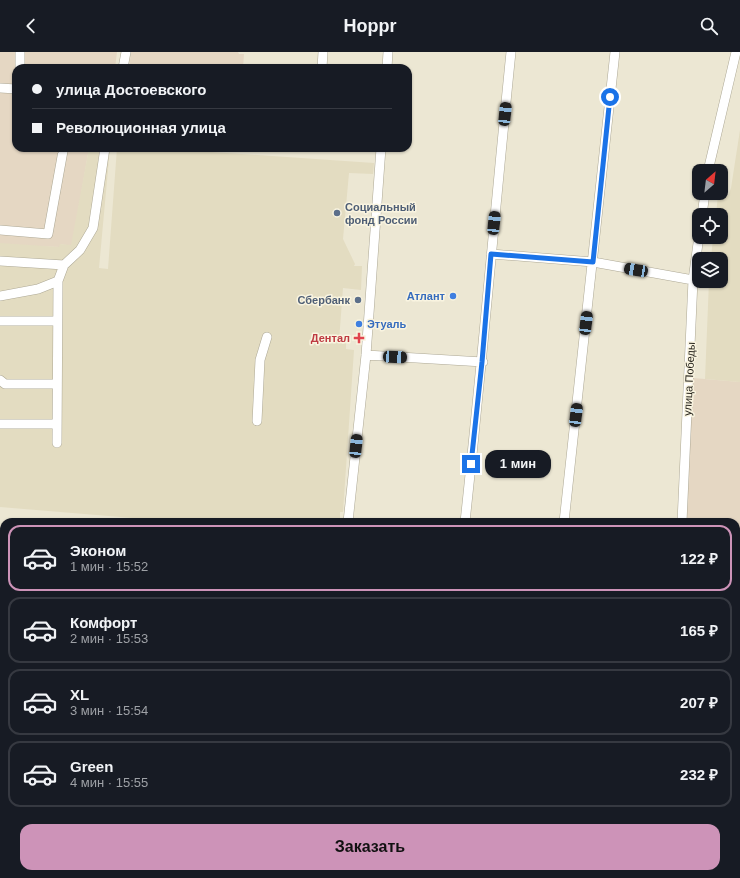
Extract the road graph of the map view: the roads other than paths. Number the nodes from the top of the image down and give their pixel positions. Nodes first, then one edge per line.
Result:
1 (20, 52) edge
2 (126, 52) edge
3 (323, 52) edge
4 (388, 52) edge
5 (511, 52) edge
6 (615, 52) edge
7 (736, 52) edge
8 (20, 64) edge
9 (124, 64) edge
10 (322, 64) edge
11 (387, 64) edge
12 (0, 88) edge
13 (12, 89) edge
14 (63, 152) edge
15 (104, 152) edge
16 (381, 152) edge
17 (710, 164) edge
18 (0, 230) edge
19 (491, 254) junction
20 (0, 261) edge
21 (593, 262) junction
22 (64, 265) junction
23 (692, 280) edge
24 (58, 281) junction
25 (693, 288) edge
26 (0, 296) edge
27 (0, 321) edge
28 (58, 322) junction
29 (267, 337) dead end
30 (366, 355) junction
31 (482, 362) junction
32 (0, 380) edge
33 (57, 384) junction
34 (257, 421) dead end
35 (0, 424) edge
36 (57, 424) junction
37 (57, 443) dead end
38 (348, 518) edge
39 (465, 518) edge
40 (564, 518) edge
41 (682, 518) edge

1 - 8 street
2 - 9 street
3 - 10 street
4 - 11 street
5 - 19 street
6 - 21 street
7 - 17 street
12 - 13 street
14 - 18 street
15 - 22 street
16 - 30 street
19 - 21 street
19 - 31 street
20 - 22 street
21 - 23 street
21 - 40 street
22 - 24 street
24 - 26 street
24 - 28 street
25 - 41 street, улица Победы
27 - 28 street
28 - 33 street
29 - 34 street
30 - 31 street
30 - 38 street
31 - 39 street
32 - 33 street
33 - 36 street
35 - 36 street
36 - 37 street

